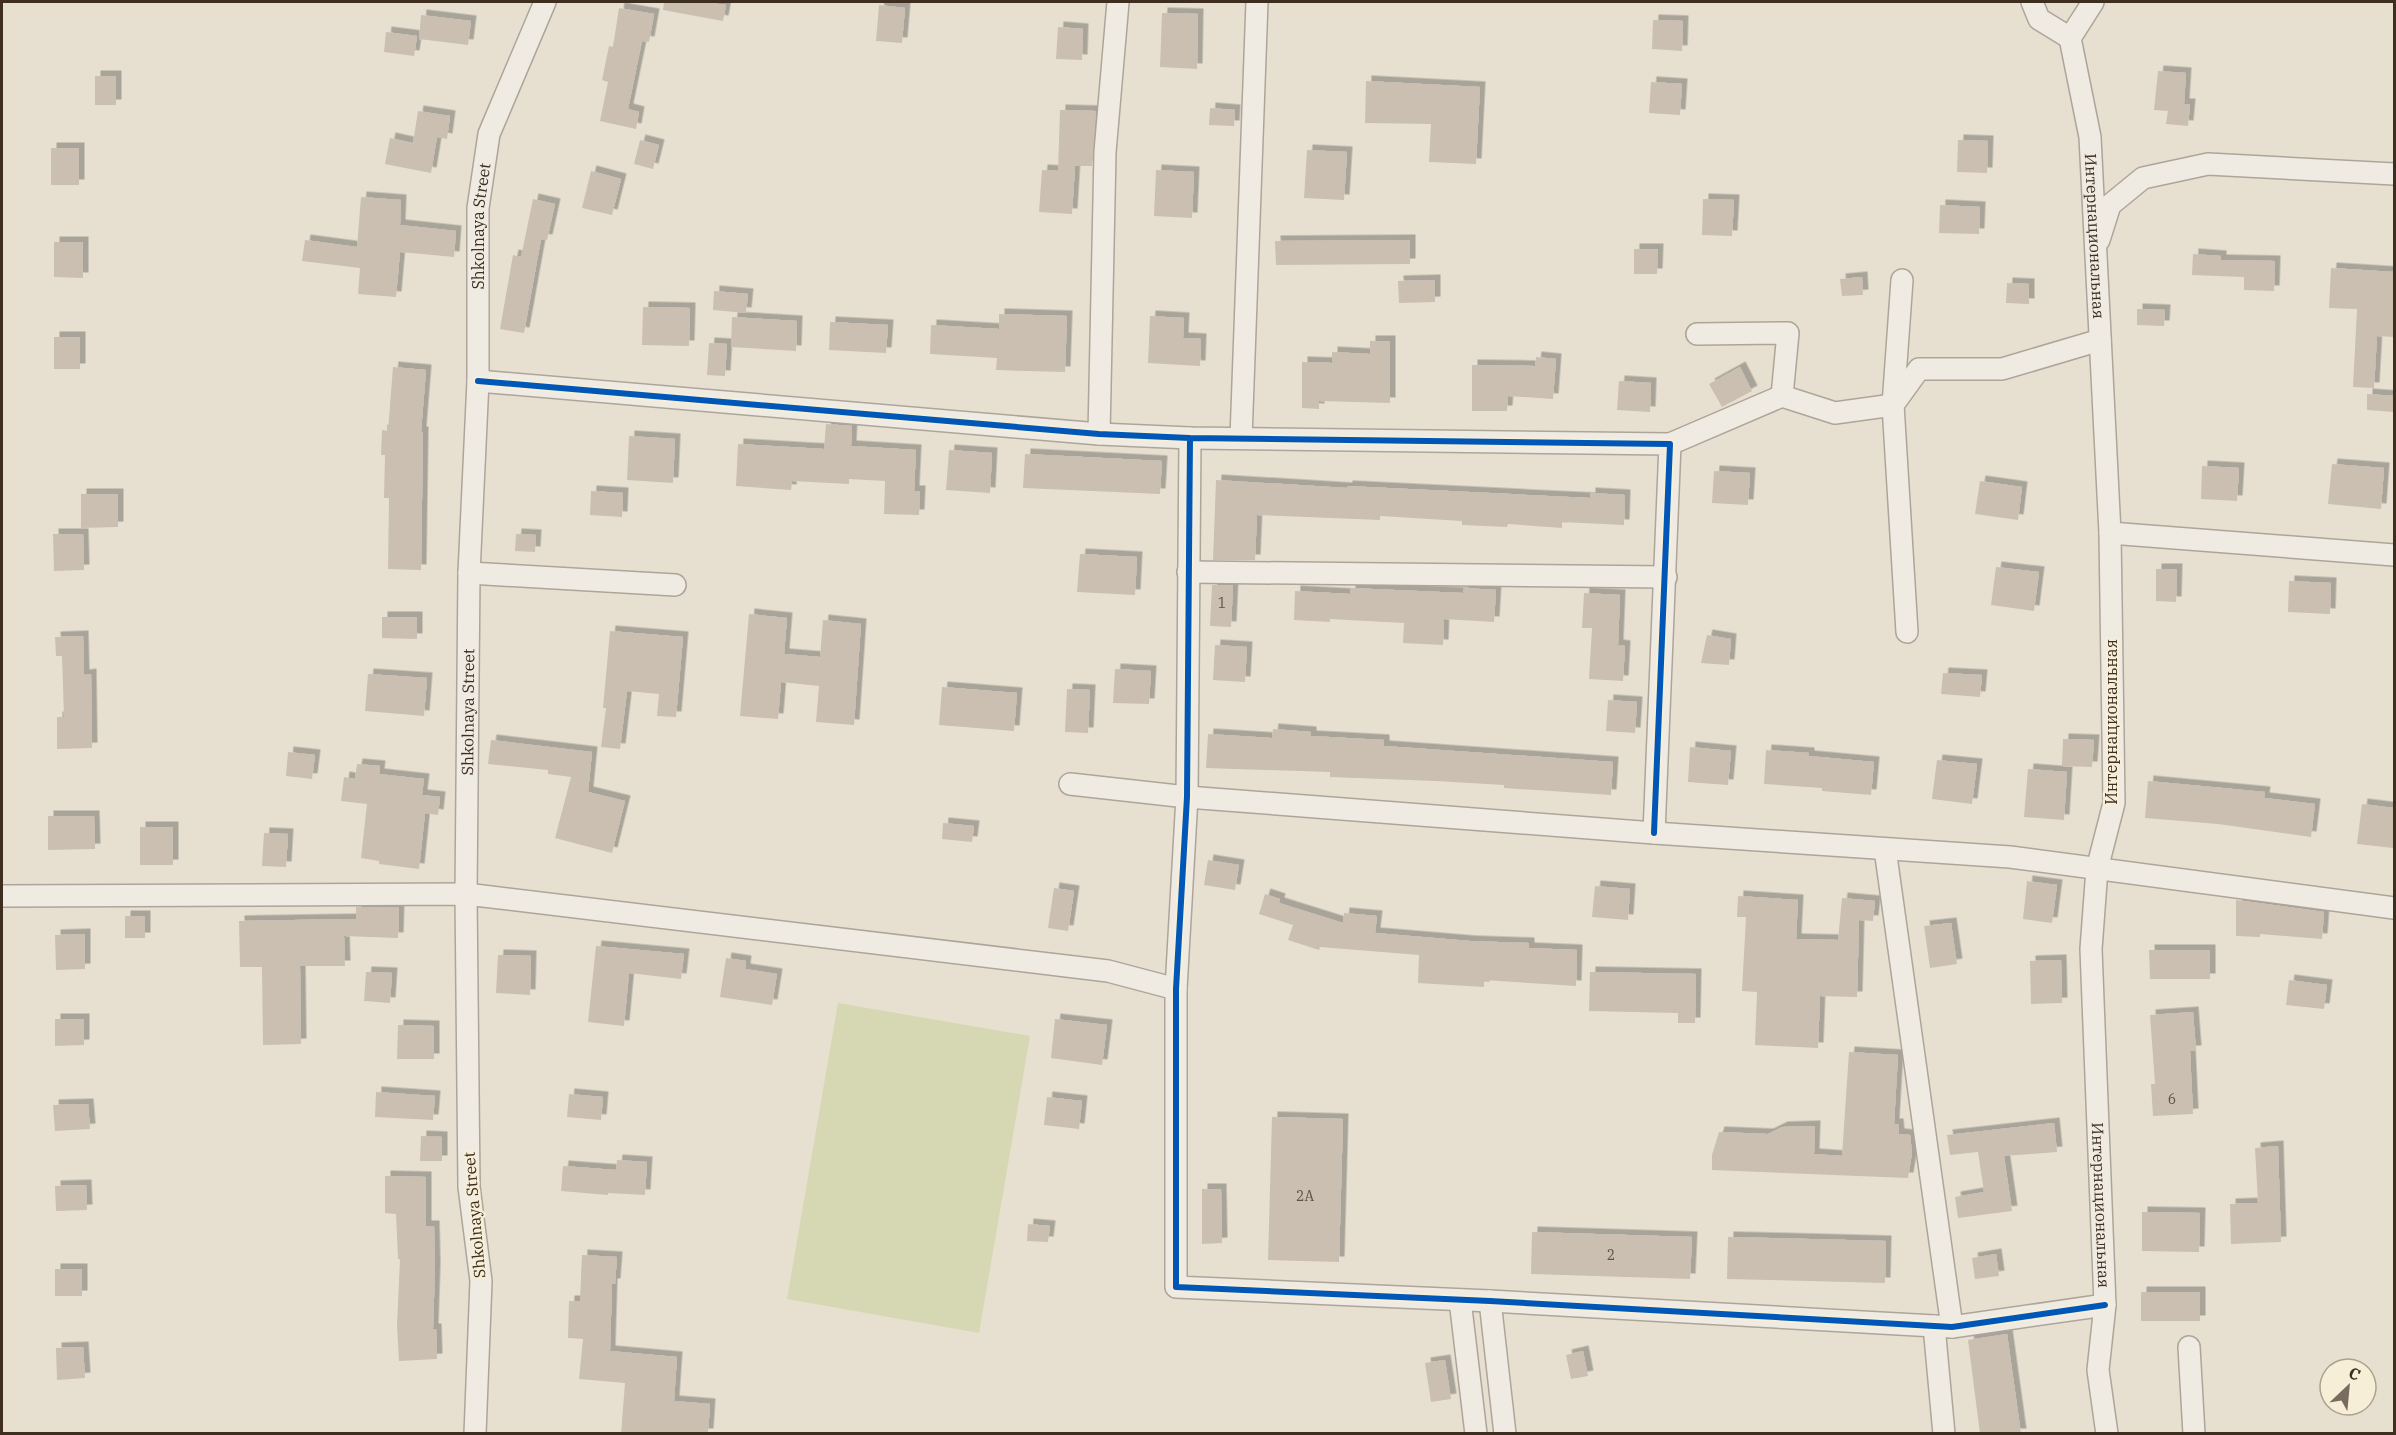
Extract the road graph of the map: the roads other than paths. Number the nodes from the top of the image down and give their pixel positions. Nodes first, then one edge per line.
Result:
1 (545, 2) edge
2 (1118, 2) edge
3 (1257, 2) edge
4 (2032, 2) edge
5 (2092, 2) edge
6 (2070, 38) junction
7 (2394, 174) edge
8 (2095, 250) junction
9 (1902, 280) dead end
10 (1697, 334) dead end
11 (2100, 340) junction
12 (478, 381) junction
13 (1782, 396) junction
14 (1893, 405) junction
15 (1099, 434) junction
16 (1190, 438) junction
17 (1241, 438) junction
18 (1670, 444) junction
19 (2110, 532) junction
20 (2394, 555) edge
21 (1188, 572) junction
22 (469, 573) junction
23 (1666, 577) junction
24 (675, 585) dead end
25 (1907, 632) dead end
26 (1070, 784) dead end
27 (1187, 797) junction
28 (1654, 833) junction
29 (1885, 849) junction
30 (2097, 868) junction
31 (466, 894) junction
32 (2, 896) edge
33 (2394, 908) edge
34 (1176, 989) junction
35 (1460, 1300) junction
36 (1490, 1301) junction
37 (2105, 1305) junction
38 (1943, 1327) junction
39 (2189, 1347) dead end
40 (475, 1434) edge
41 (1476, 1434) edge
42 (1505, 1434) edge
43 (1944, 1434) edge
44 (2107, 1434) edge
45 (2194, 1434) edge

1 - 12 street, Shkolnaya Street
2 - 15 street
3 - 17 street
4 - 6 street
5 - 6 street
6 - 8 street, Интернациональная
7 - 8 street
8 - 11 street, Интернациональная
9 - 14 street
10 - 13 street
11 - 14 street
11 - 19 street, Интернациональная
12 - 15 street
12 - 22 street, Shkolnaya Street
13 - 14 street
13 - 18 street
14 - 25 street
15 - 16 street
16 - 17 street
16 - 21 street
17 - 18 street
18 - 23 street
19 - 20 street
19 - 30 street, Интернациональная
21 - 23 street
21 - 27 street
22 - 24 street
22 - 31 street, Shkolnaya Street
23 - 28 street
26 - 27 street
27 - 28 street
27 - 34 street
28 - 29 street
29 - 30 street
29 - 38 street
30 - 33 street
30 - 37 street, Интернациональная
31 - 32 street
31 - 34 street
31 - 40 street, Shkolnaya Street
34 - 35 street
35 - 36 street
35 - 41 street
36 - 38 street
36 - 42 street
37 - 38 street
37 - 44 street, Интернациональная
38 - 43 street
39 - 45 street

